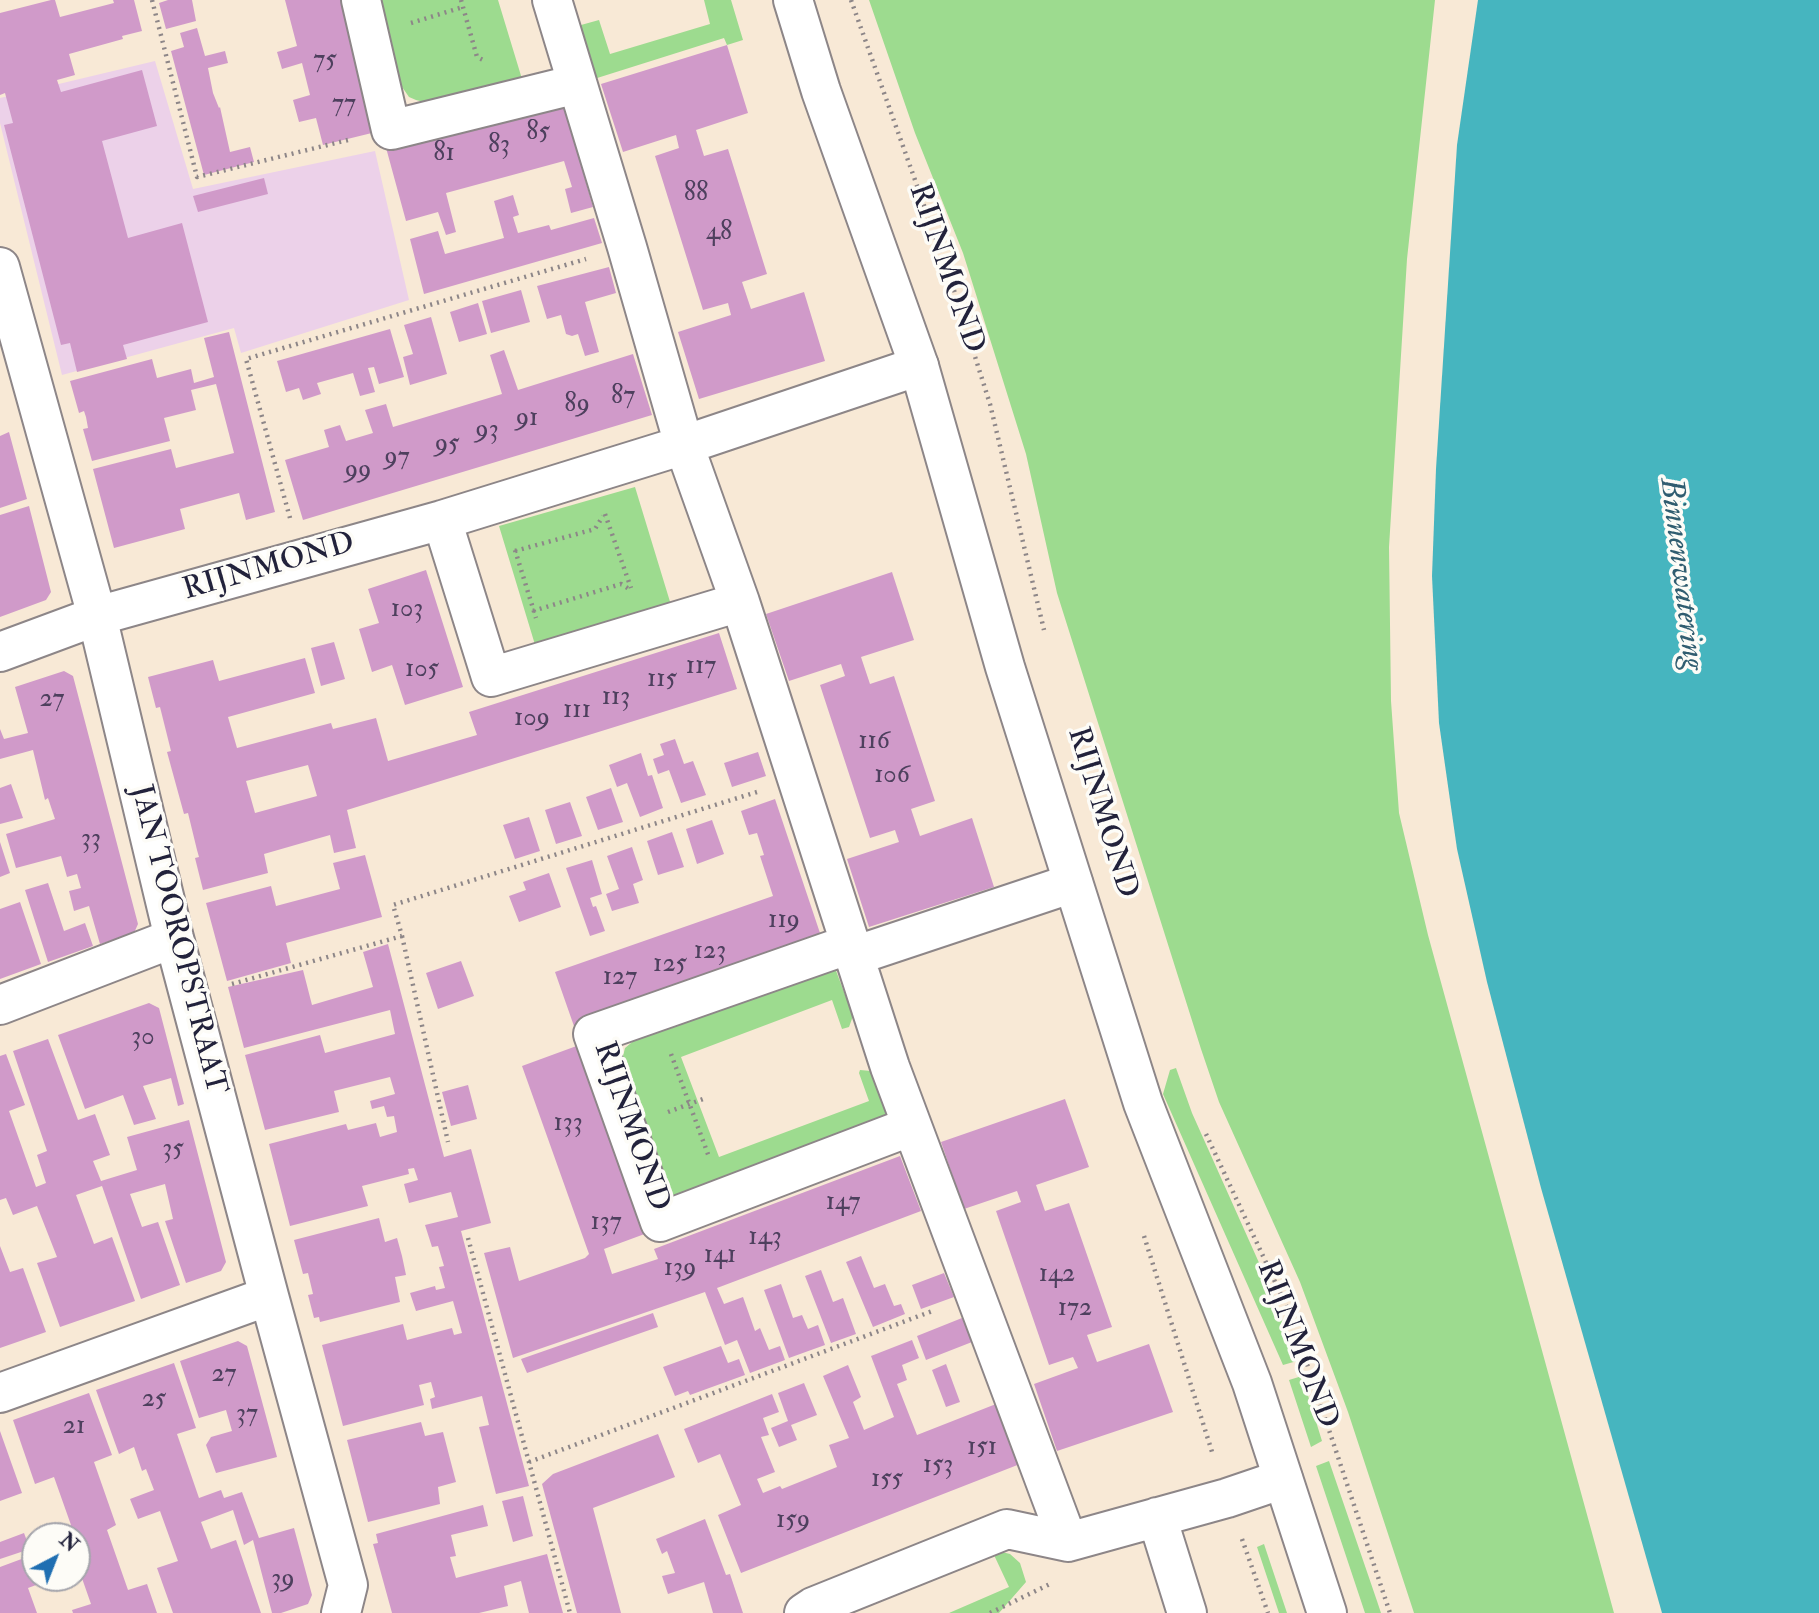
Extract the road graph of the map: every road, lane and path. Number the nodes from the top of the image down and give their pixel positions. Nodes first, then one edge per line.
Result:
1 (152, 0) edge
2 (461, 0) edge
3 (552, 0) edge
4 (793, 0) edge
5 (851, 0) edge
6 (463, 7) junction
7 (365, 18) edge
8 (576, 84) junction
9 (531, 93) junction
10 (391, 130) junction
11 (627, 247) junction
12 (0, 267) edge
13 (919, 366) junction
14 (684, 445) junction
15 (500, 502) junction
16 (605, 513) dead end
17 (442, 520) junction
18 (301, 560) junction
19 (632, 591) dead end
20 (740, 602) junction
21 (97, 617) junction
22 (1047, 640) dead end
23 (0, 652) edge
24 (549, 659) junction
25 (797, 779) junction
26 (1073, 883) junction
27 (402, 936) junction
28 (174, 938) junction
29 (852, 950) junction
30 (191, 996) junction
31 (0, 1005) edge
32 (655, 1013) junction
33 (912, 1126) junction
34 (1205, 1130) dead end
35 (448, 1142) dead end
36 (724, 1197) junction
37 (468, 1238) dead end
38 (976, 1294) junction
39 (269, 1296) junction
40 (0, 1393) edge
41 (529, 1462) junction
42 (1283, 1479) junction
43 (1157, 1517) junction
44 (1068, 1542) junction
45 (1054, 1582) dead end
46 (341, 1613) edge
47 (570, 1613) edge
48 (804, 1613) edge
49 (990, 1613) edge
50 (1187, 1613) edge
51 (1327, 1613) edge
52 (1390, 1613) edge

1 - 10 path
2 - 6 path
3 - 8 street
4 - 13 street, RIJNMOND
5 - 22 path, RIJNMOND
6 - 7 path
6 - 9 path
7 - 10 street
8 - 9 street
8 - 11 street
9 - 10 street
11 - 14 street
11 - 18 path
12 - 21 street, JAN TOOROPSTRAAT
13 - 14 street, RIJNMOND
13 - 26 street, RIJNMOND
14 - 15 street, RIJNMOND
14 - 20 street
15 - 17 street, RIJNMOND
15 - 24 path
16 - 19 path
17 - 18 street, RIJNMOND
17 - 24 street
18 - 21 street, RIJNMOND
20 - 24 street
20 - 25 street
21 - 23 street, RIJNMOND
21 - 28 street, JAN TOOROPSTRAAT
25 - 27 path
25 - 29 street
26 - 29 street, RIJNMOND
26 - 42 street, RIJNMOND
27 - 30 path
27 - 35 path
28 - 30 street, JAN TOOROPSTRAAT
28 - 31 street
29 - 32 street, RIJNMOND
29 - 33 street
30 - 39 street, JAN TOOROPSTRAAT
32 - 36 path
32 - 36 street, RIJNMOND
33 - 36 street, RIJNMOND
33 - 38 street
34 - 52 path, RIJNMOND
37 - 41 path
38 - 41 path
38 - 44 street
39 - 40 street
39 - 46 street, JAN TOOROPSTRAAT
41 - 47 path
42 - 43 street
42 - 51 street, RIJNMOND
43 - 44 street
43 - 50 street
44 - 48 street
45 - 49 path

